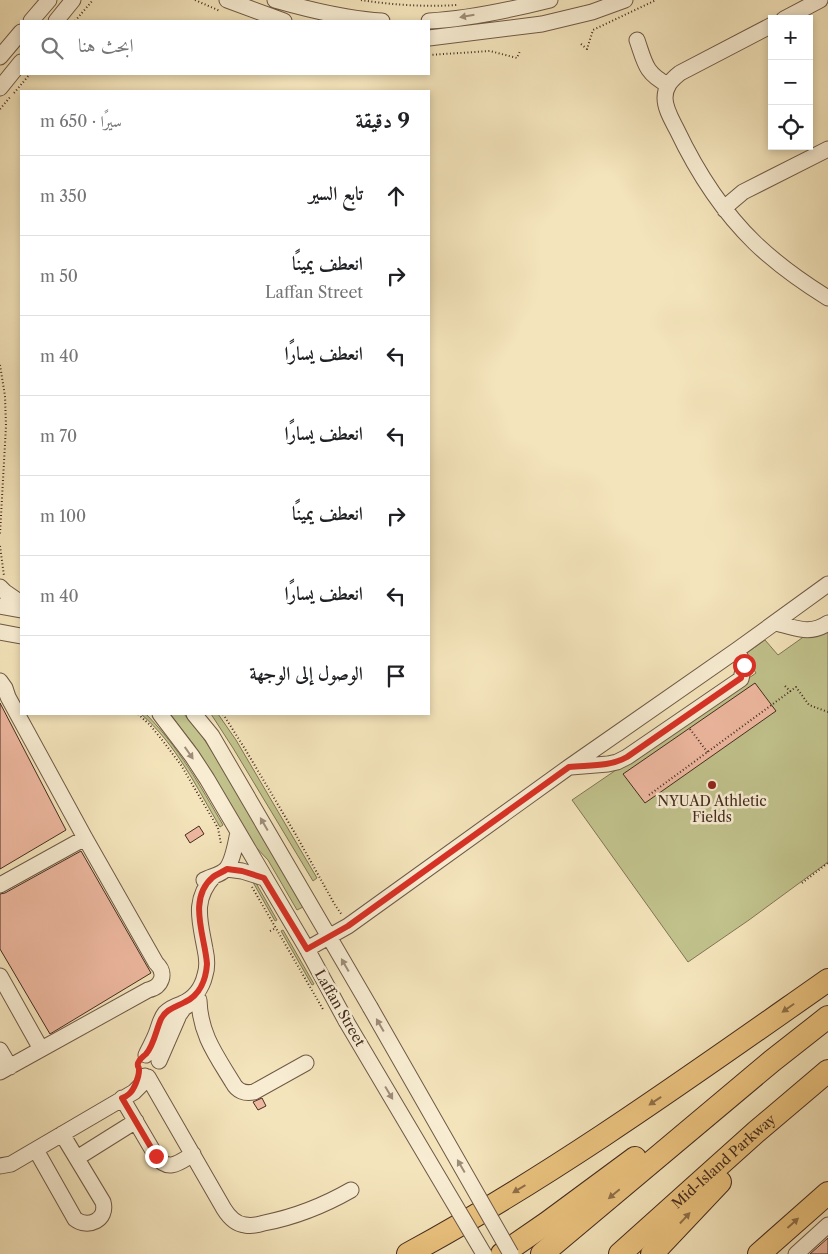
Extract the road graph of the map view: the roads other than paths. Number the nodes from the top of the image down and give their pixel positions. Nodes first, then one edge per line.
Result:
1 (49, 0) edge
2 (73, 0) edge
3 (227, 0) edge
4 (275, 0) edge
5 (625, 0) edge
6 (820, 0) edge
7 (543, 2) edge
8 (792, 15) edge
9 (31, 20) edge
10 (57, 20) edge
11 (281, 20) edge
12 (369, 20) edge
13 (430, 21) edge
14 (542, 24) junction
15 (768, 27) edge
16 (20, 33) edge
17 (430, 38) edge
18 (637, 40) dead end
19 (0, 57) edge
20 (20, 63) edge
21 (668, 85) junction
22 (0, 88) edge
23 (828, 149) edge
24 (725, 210) junction
25 (828, 298) edge
26 (2, 584) edge
27 (828, 584) edge
28 (20, 602) edge
29 (0, 606) edge
30 (20, 610) edge
31 (828, 614) edge
32 (775, 623) junction
33 (828, 623) edge
34 (806, 630) junction
35 (0, 632) edge
36 (20, 636) edge
37 (736, 650) junction
38 (0, 681) edge
39 (4, 693) edge
40 (161, 715) edge
41 (195, 715) edge
42 (569, 767) junction
43 (238, 832) junction
44 (85, 838) junction
45 (220, 872) junction
46 (258, 882) junction
47 (0, 885) edge
48 (329, 937) junction
49 (307, 949) junction
50 (207, 957) junction
51 (0, 976) edge
52 (828, 980) edge
53 (199, 1000) junction
54 (183, 1006) junction
55 (828, 1017) edge
56 (41, 1049) junction
57 (0, 1050) edge
58 (772, 1061) junction
59 (306, 1063) dead end
60 (5, 1069) edge
61 (144, 1074) junction
62 (821, 1077) edge
63 (126, 1096) junction
64 (136, 1121) junction
65 (62, 1134) junction
66 (36, 1150) junction
67 (192, 1154) junction
68 (77, 1158) junction
69 (0, 1166) edge
70 (351, 1190) dead end
71 (828, 1193) edge
72 (828, 1226) edge
73 (550, 1248) edge
74 (408, 1254) edge
75 (484, 1254) edge
76 (502, 1254) edge
77 (511, 1254) edge
78 (620, 1254) edge
79 (652, 1254) edge
80 (759, 1254) edge
81 (796, 1254) edge

1 - 9 street
2 - 10 street
3 - 11 street
4 - 12 street
5 - 14 street
6 - 8 street
7 -> 13 street
7 - 14 street
14 - 17 street
15 - 21 street
16 - 19 street
18 - 21 street
20 - 22 street
21 - 24 street
23 - 24 street
24 - 25 street
26 - 28 street
27 - 32 street
29 - 30 street
31 - 34 street
32 - 34 street
32 - 37 street
33 - 34 street
35 - 36 street
37 - 42 street
37 - 42 street
38 - 39 street
39 - 44 street
40 -> 43 street, Laffan Street
48 -> 41 street, Laffan Street
42 - 48 street
43 - 45 street
43 - 46 street, Laffan Street
44 - 47 street
44 - 56 street
45 - 46 street
45 - 50 street
46 - 49 street, Laffan Street
48 - 49 street
77 -> 48 street, Laffan Street, bridge
49 -> 75 street, Laffan Street, bridge
50 - 53 street
50 - 54 street
51 - 56 street
52 -> 74 highway
53 - 54 street
53 - 59 street
54 - 61 street
55 - 58 highway
56 - 60 street
57 - 60 street
58 -> 73 highway
58 - 76 highway
61 - 63 street
61 - 67 street
62 - 78 highway, Mid-Island Parkway
79 -> 62 highway
63 - 64 street
63 - 65 street
64 - 67 street
64 - 68 street
65 - 66 street
65 - 68 street
66 - 68 street
66 - 69 street
67 - 70 street
80 -> 71 highway
72 - 81 street

